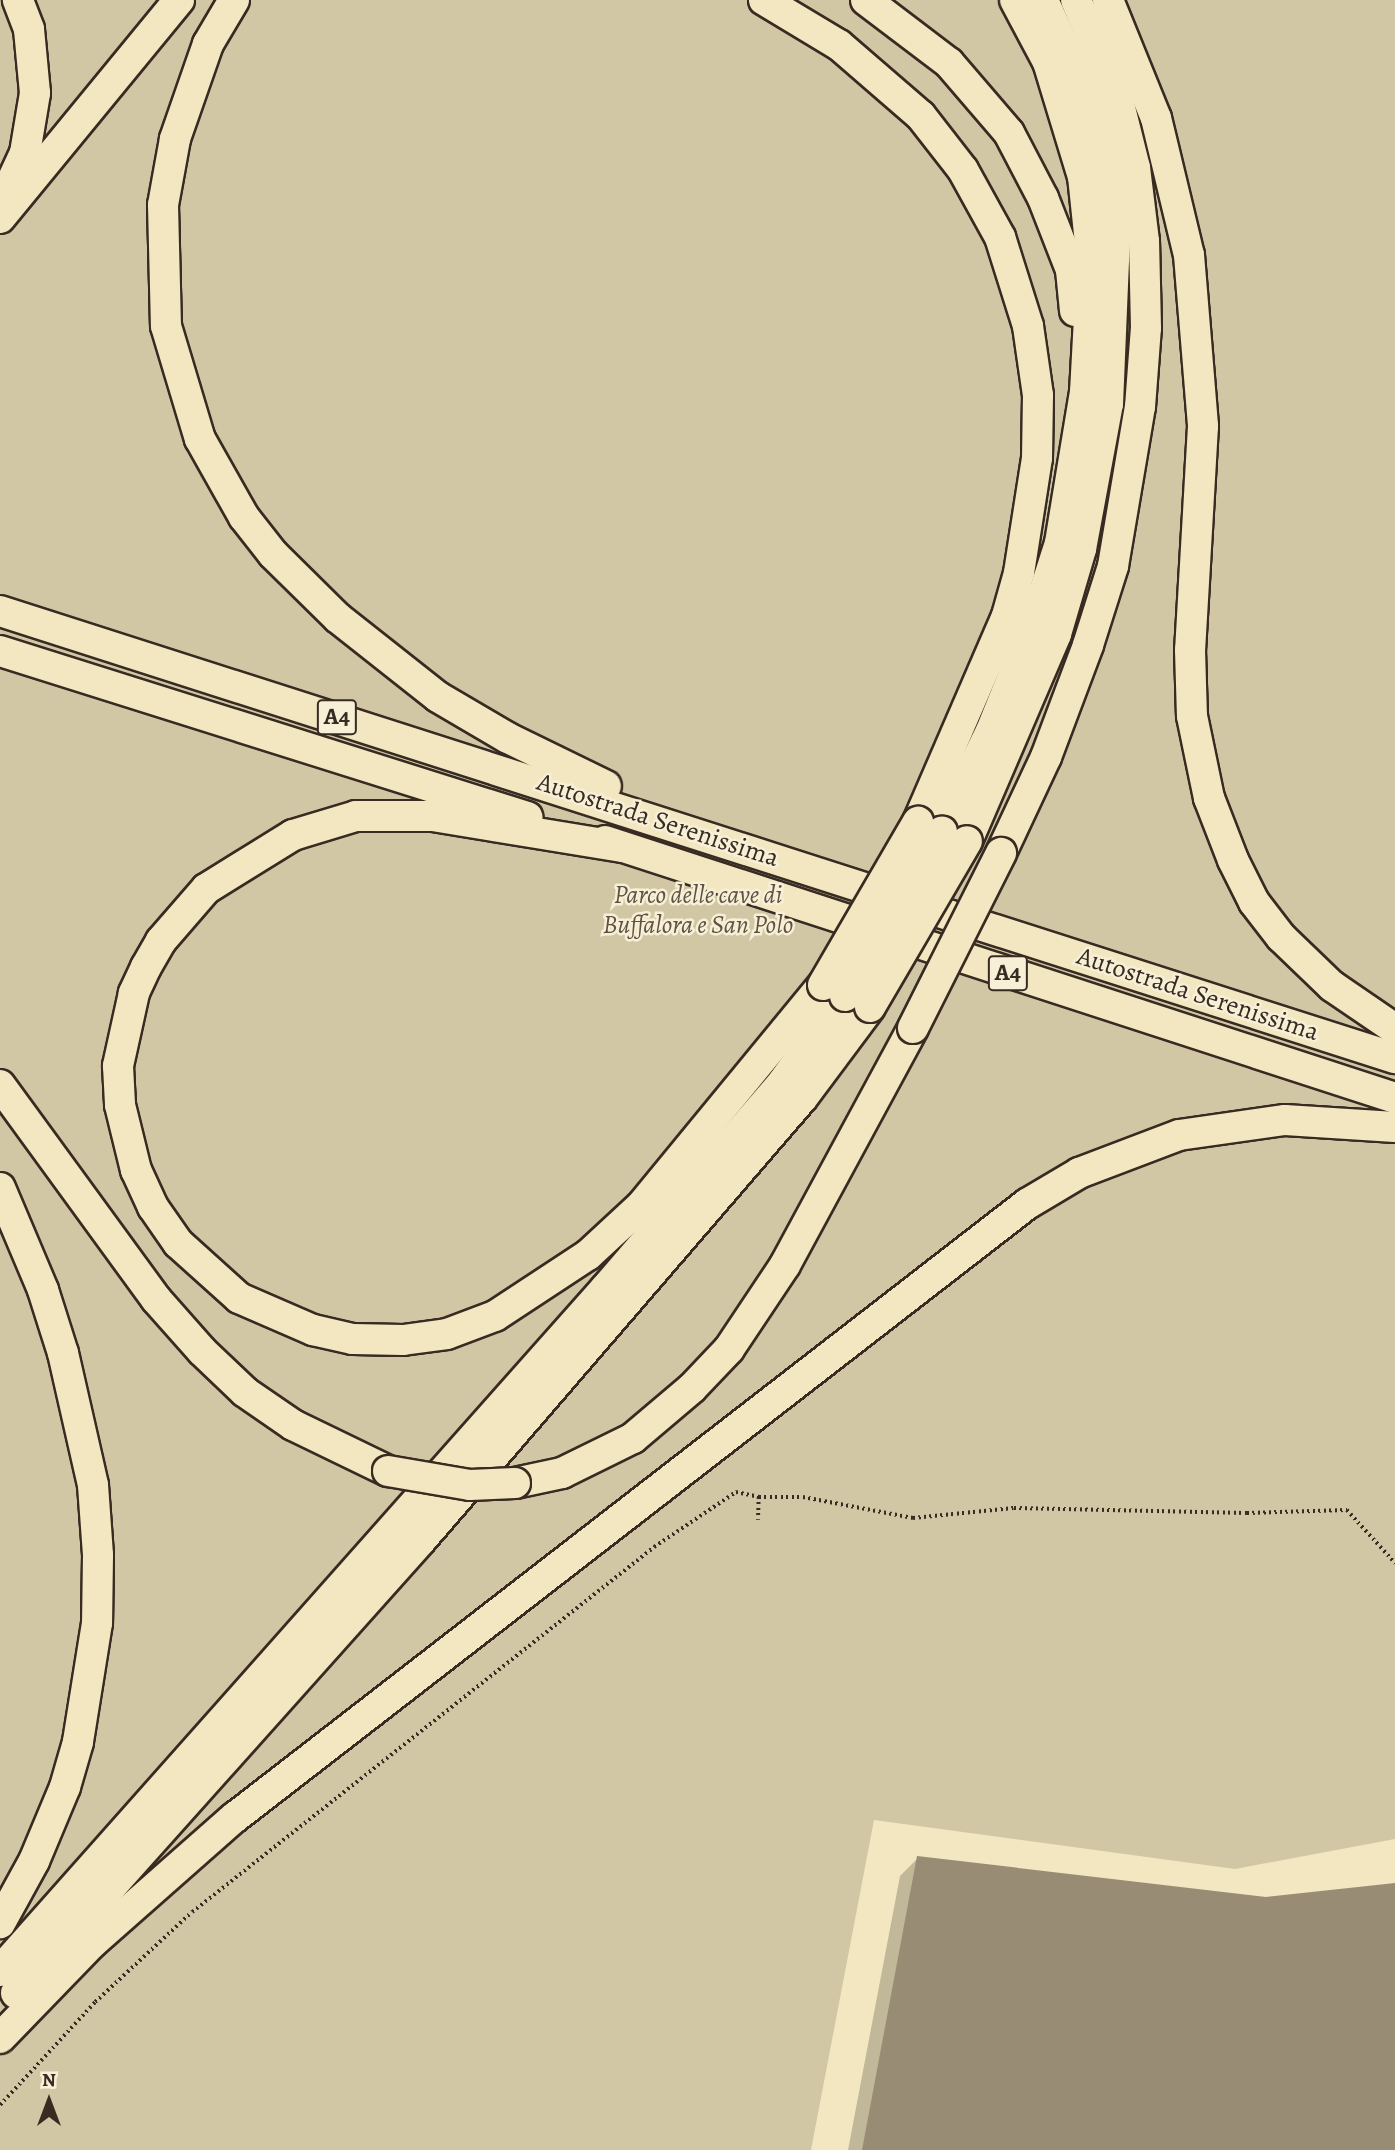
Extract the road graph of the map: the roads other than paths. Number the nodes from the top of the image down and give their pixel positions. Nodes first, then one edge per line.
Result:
1 (18, 0) edge
2 (179, 0) edge
3 (234, 0) edge
4 (764, 0) edge
5 (866, 0) edge
6 (1015, 0) edge
7 (1043, 0) edge
8 (1076, 0) edge
9 (1108, 0) edge
10 (0, 205) edge
11 (0, 218) edge
12 (1085, 392) junction
13 (0, 611) edge
14 (0, 651) edge
15 (673, 824) junction
16 (943, 831) junction
17 (622, 847) junction
18 (846, 996) junction
19 (1395, 1029) edge
20 (1395, 1058) edge
21 (0, 1085) edge
22 (1395, 1098) edge
23 (1395, 1127) edge
24 (0, 1188) edge
25 (0, 1923) edge
26 (0, 1971) edge
27 (0, 2011) edge
28 (0, 2038) edge

1 - 10 highway
2 - 11 highway
3 - 15 highway
4 - 16 highway
5 - 12 highway
6 - 12 highway
7 - 16 highway
8 - 21 highway, bridge
9 - 19 highway
12 - 16 highway
13 - 15 highway, Autostrada Serenissima / A4
14 - 17 highway, Autostrada Serenissima / A4
15 - 20 highway, Autostrada Serenissima / A4
16 - 18 highway, bridge
16 - 18 highway, bridge
17 - 18 highway
17 - 22 highway, Autostrada Serenissima / A4
18 - 26 highway
18 - 27 highway
23 - 28 highway
24 - 25 highway

